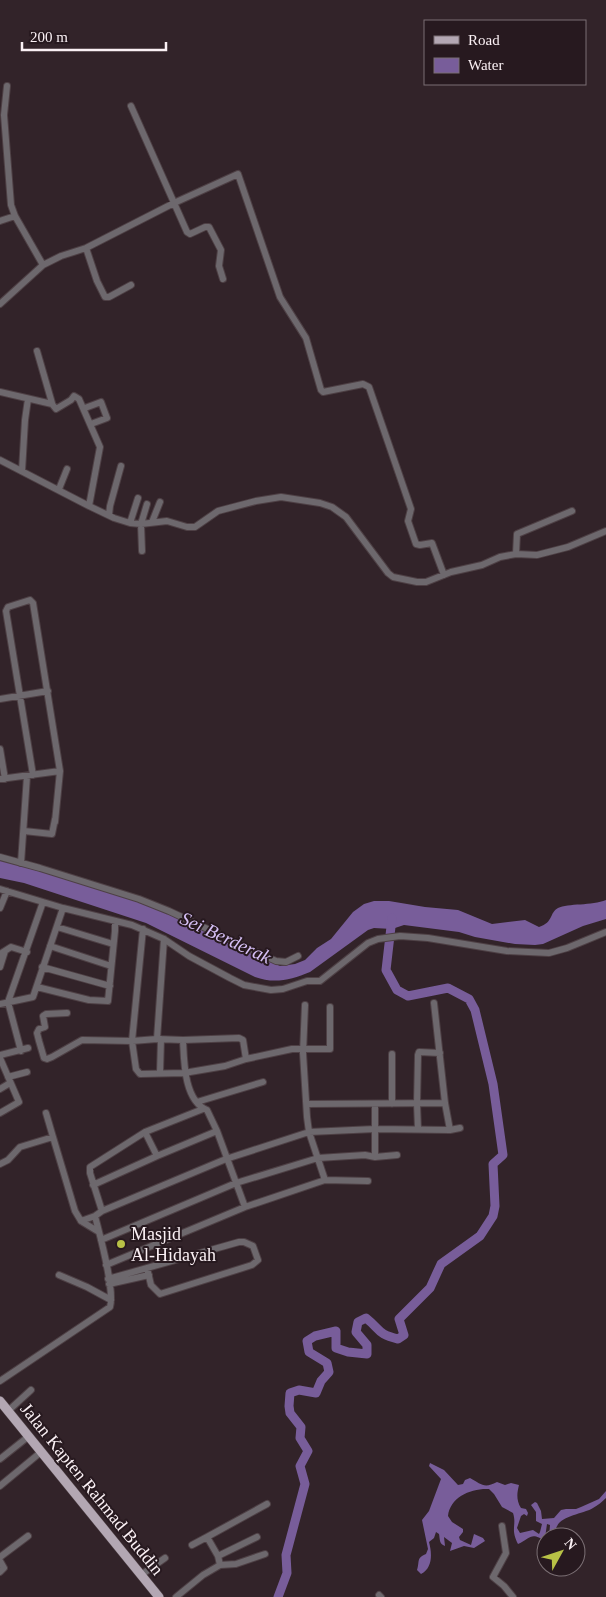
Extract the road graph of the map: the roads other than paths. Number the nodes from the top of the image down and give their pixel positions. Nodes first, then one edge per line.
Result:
1 (7, 86) dead end
2 (131, 106) dead end
3 (2, 115) edge
4 (174, 203) junction
5 (15, 216) junction
6 (0, 221) edge
7 (86, 248) junction
8 (43, 265) junction
9 (223, 279) dead end
10 (131, 285) dead end
11 (0, 304) edge
12 (37, 351) dead end
13 (0, 392) edge
14 (28, 400) junction
15 (52, 404) junction
16 (85, 408) junction
17 (90, 424) junction
18 (0, 460) edge
19 (121, 466) dead end
20 (66, 469) dead end
21 (22, 471) junction
22 (60, 489) junction
23 (138, 498) dead end
24 (160, 502) dead end
25 (147, 504) dead end
26 (89, 506) junction
27 (572, 511) dead end
28 (109, 515) junction
29 (152, 522) junction
30 (130, 523) junction
31 (141, 524) junction
32 (606, 531) edge
33 (142, 551) dead end
34 (516, 554) junction
35 (444, 575) junction
36 (3, 612) edge
37 (48, 691) junction
38 (20, 696) junction
39 (0, 699) edge
40 (0, 749) edge
41 (60, 771) junction
42 (30, 776) junction
43 (3, 779) edge
44 (24, 831) junction
45 (0, 857) edge
46 (21, 863) junction
47 (3, 890) edge
48 (43, 902) junction
49 (0, 908) edge
50 (63, 908) junction
51 (115, 921) junction
52 (57, 927) junction
53 (143, 929) junction
54 (606, 932) edge
55 (164, 939) junction
56 (113, 944) junction
57 (50, 946) junction
58 (3, 952) edge
59 (27, 952) junction
60 (298, 956) dead end
61 (111, 966) junction
62 (0, 967) edge
63 (42, 968) junction
64 (110, 986) junction
65 (37, 987) junction
66 (8, 1002) junction
67 (434, 1002) dead end
68 (0, 1004) edge
69 (305, 1005) dead end
70 (330, 1007) dead end
71 (67, 1013) dead end
72 (159, 1039) junction
73 (183, 1040) junction
74 (132, 1041) junction
75 (304, 1050) junction
76 (440, 1053) junction
77 (392, 1054) dead end
78 (0, 1057) edge
79 (246, 1059) junction
80 (1, 1066) edge
81 (27, 1072) dead end
82 (160, 1073) junction
83 (184, 1073) junction
84 (9, 1080) junction
85 (262, 1082) dead end
86 (0, 1089) edge
87 (197, 1102) junction
88 (445, 1103) junction
89 (307, 1104) junction
90 (375, 1104) junction
91 (392, 1104) junction
92 (417, 1104) junction
93 (203, 1109) junction
94 (0, 1113) edge
95 (46, 1113) dead end
96 (460, 1128) dead end
97 (375, 1129) junction
98 (418, 1129) junction
99 (450, 1130) junction
100 (217, 1131) junction
101 (145, 1132) junction
102 (309, 1132) junction
103 (53, 1137) junction
104 (397, 1155) dead end
105 (157, 1156) junction
106 (375, 1157) junction
107 (226, 1158) junction
108 (318, 1158) junction
109 (0, 1164) edge
110 (325, 1180) junction
111 (368, 1180) dead end
112 (236, 1183) junction
113 (93, 1185) junction
114 (244, 1207) junction
115 (102, 1211) junction
116 (95, 1216) junction
117 (80, 1220) junction
118 (99, 1232) junction
119 (101, 1240) junction
120 (106, 1265) junction
121 (148, 1272) junction
122 (59, 1275) dead end
123 (109, 1281) junction
124 (111, 1300) junction
125 (0, 1381) edge
126 (31, 1390) dead end
127 (0, 1401) edge
128 (8, 1411) junction
129 (29, 1436) junction
130 (42, 1452) junction
131 (0, 1460) edge
132 (0, 1486) edge
133 (267, 1504) dead end
134 (502, 1526) dead end
135 (28, 1536) dead end
136 (207, 1537) junction
137 (257, 1537) dead end
138 (192, 1545) dead end
139 (265, 1554) dead end
140 (218, 1556) junction
141 (0, 1557) edge
142 (165, 1558) dead end
143 (0, 1561) edge
144 (220, 1565) junction
145 (0, 1572) edge
146 (141, 1575) junction
147 (511, 1595) edge
148 (156, 1596) edge
149 (176, 1597) edge
150 (503, 1597) edge

1 - 3 street
2 - 4 street
3 - 5 street
4 - 7 street
4 - 9 street
4 - 35 street
5 - 6 street
5 - 8 street
7 - 8 street
7 - 10 street
8 - 11 street
12 - 15 street
13 - 14 street
14 - 15 street
14 - 21 street
15 - 16 street
16 - 17 street
16 - 17 street
17 - 26 street
18 - 21 street
19 - 28 street
20 - 22 street
21 - 22 street
22 - 26 street
23 - 30 street
24 - 29 street
25 - 31 street
26 - 28 street
27 - 34 street
28 - 30 street
29 - 31 street
29 - 35 street
30 - 31 street
31 - 33 street
32 - 34 street
34 - 35 street
36 - 37 street
36 - 38 street
37 - 38 street
37 - 41 street
38 - 39 street
38 - 42 street
40 - 43 street
41 - 42 street
41 - 44 street
42 - 43 street
42 - 44 street
44 - 46 street
45 - 46 street
46 - 60 street
47 - 48 street
47 - 49 street
48 - 50 street
48 - 59 street
50 - 51 street
50 - 52 street
51 - 53 street
51 - 56 street
52 - 56 street
52 - 57 street
53 - 55 street
53 - 74 street
54 - 55 street
55 - 72 street
56 - 61 street
57 - 61 street
57 - 63 street
58 - 59 street
58 - 62 street
59 - 66 street
61 - 64 street
63 - 64 street
63 - 65 street
64 - 65 street
65 - 66 street
66 - 68 street
66 - 78 street
67 - 76 street
69 - 75 street
70 - 75 street
71 - 74 street
72 - 73 street
72 - 74 street
72 - 82 street
73 - 79 street
73 - 83 street
74 - 82 street
75 - 79 street
75 - 89 street
76 - 88 street
76 - 92 street
77 - 91 street
78 - 80 street
79 - 83 street
80 - 84 street
81 - 84 street
82 - 83 street
83 - 87 street
84 - 86 street
84 - 94 street
85 - 87 street
87 - 93 street
88 - 92 street
88 - 99 street
89 - 90 street
89 - 102 street
90 - 91 street
90 - 97 street
91 - 92 street
92 - 98 street
93 - 100 street
93 - 101 street
95 - 103 street
96 - 99 street
97 - 98 street
97 - 102 street
97 - 106 street
98 - 99 street
100 - 105 street
100 - 107 street
101 - 105 street
101 - 113 street
102 - 107 street
102 - 108 street
103 - 109 street
103 - 117 street
104 - 106 street
105 - 113 street
106 - 108 street
107 - 112 street
107 - 115 street
108 - 110 street
108 - 112 street
110 - 111 street
110 - 114 street
112 - 114 street
112 - 119 street
113 - 115 street
114 - 120 street
115 - 116 street
116 - 117 street
116 - 118 street
117 - 118 street
118 - 119 street
119 - 120 street
120 - 123 street
121 - 121 street
121 - 123 street
122 - 124 street
123 - 124 street
124 - 125 street
126 - 128 street
127 - 128 main road, Jalan Kapten Rahmad Buddin
128 - 129 main road, Jalan Kapten Rahmad Buddin
129 - 130 main road, Jalan Kapten Rahmad Buddin
129 - 131 street
130 - 132 street
130 - 146 main road, Jalan Kapten Rahmad Buddin
133 - 136 street
134 - 147 street
135 - 141 street
136 - 138 street
136 - 140 street
137 - 140 street
139 - 144 street
140 - 144 street
142 - 146 street
143 - 145 street
144 - 149 street
146 - 148 main road, Jalan Kapten Rahmad Buddin
147 - 150 street

